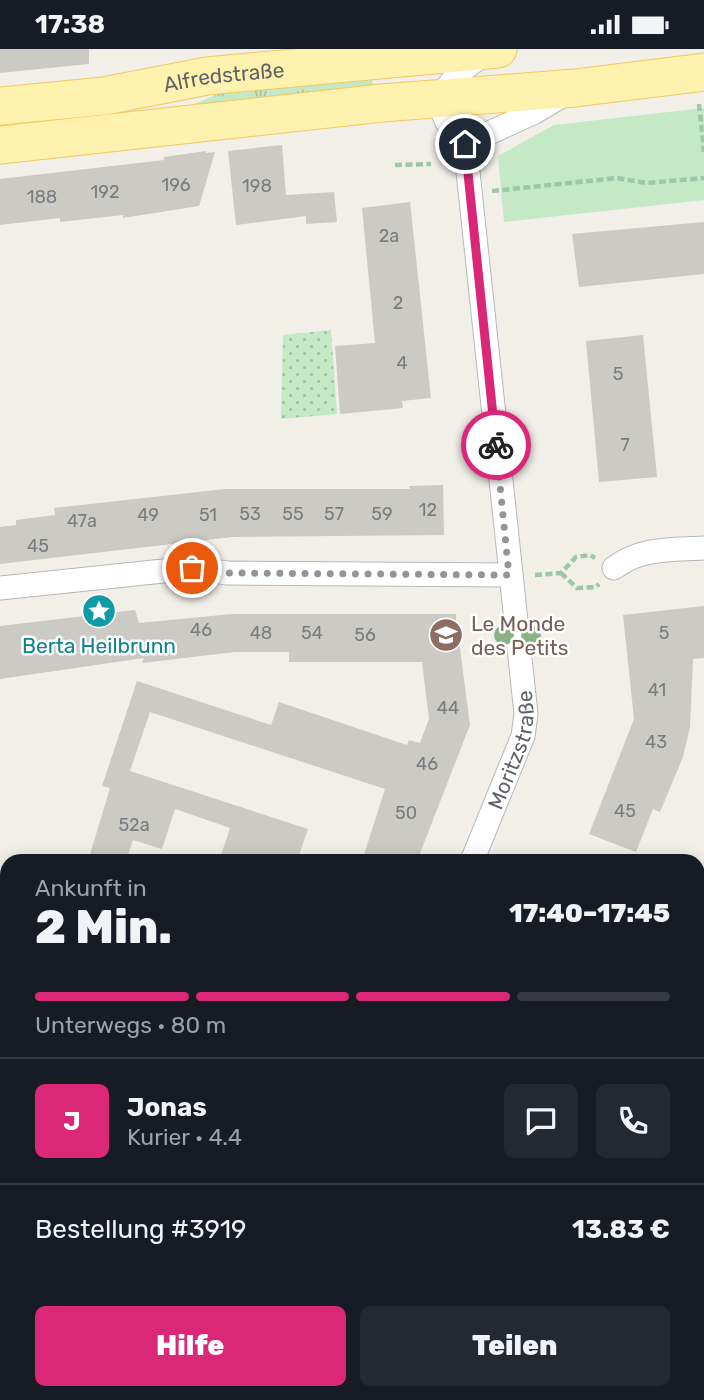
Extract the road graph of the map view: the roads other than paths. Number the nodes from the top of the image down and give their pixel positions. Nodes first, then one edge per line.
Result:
1 (498, 49) edge
2 (491, 50) edge
3 (417, 53) edge
4 (701, 87) edge
5 (575, 88) junction
6 (444, 97) junction
7 (0, 106) edge
8 (465, 144) junction
9 (0, 145) edge
10 (704, 548) edge
11 (614, 568) road end
12 (509, 575) junction
13 (0, 588) edge
14 (475, 854) edge

1 - 2 main road, Alfredstraße
2 - 3 main road, Alfredstraße
2 - 6 street, Alfredstraße
3 - 7 main road, Alfredstraße
4 - 5 main road, Alfredstraße
5 - 6 main road, Alfredstraße
5 - 8 street, Alfredstraße
6 - 8 street
6 - 9 main road, Alfredstraße
8 - 12 street, Moritzstraße
10 - 11 street
12 - 13 street
12 - 14 street, Moritzstraße

